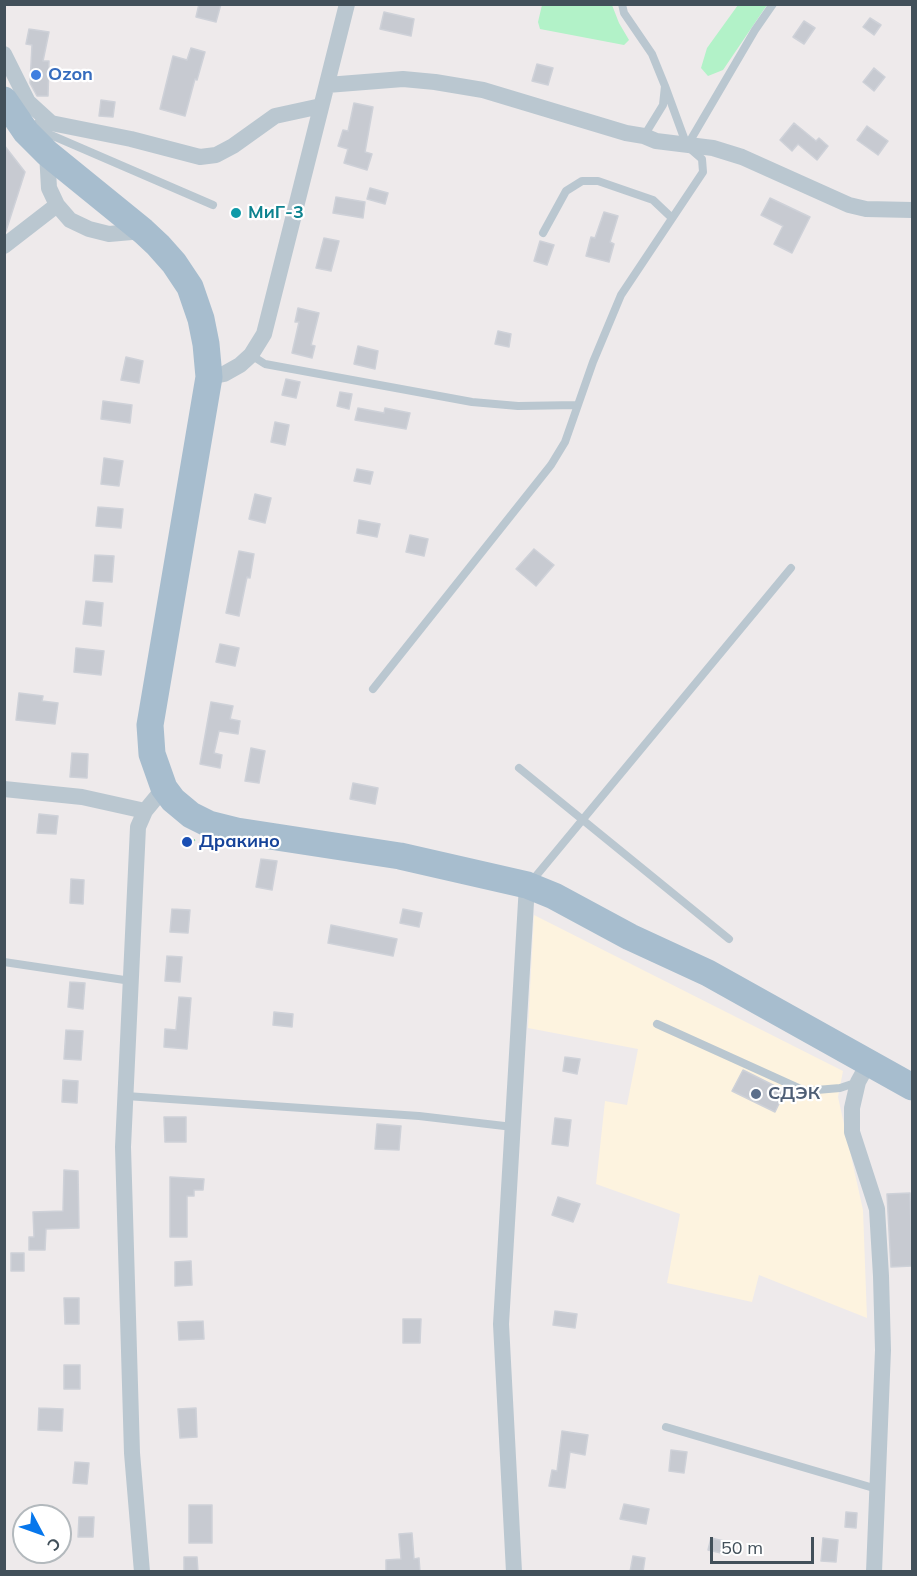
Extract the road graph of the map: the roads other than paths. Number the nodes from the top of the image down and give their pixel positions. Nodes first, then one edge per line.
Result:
1 (347, 4) edge
2 (622, 4) edge
3 (773, 4) edge
4 (4, 54) edge
5 (327, 85) junction
6 (665, 86) junction
7 (321, 106) junction
8 (22, 120) edge
9 (644, 135) junction
10 (687, 146) junction
11 (47, 153) junction
12 (57, 205) junction
13 (213, 205) dead end
14 (912, 210) edge
15 (672, 218) junction
16 (143, 231) junction
17 (543, 232) dead end
18 (4, 246) edge
19 (250, 355) junction
20 (209, 377) junction
21 (578, 405) junction
22 (791, 568) dead end
23 (373, 689) dead end
24 (519, 768) dead end
25 (164, 788) junction
26 (4, 789) edge
27 (145, 811) junction
28 (582, 821) junction
29 (527, 885) junction
30 (729, 939) dead end
31 (4, 962) edge
32 (132, 981) junction
33 (657, 1024) dead end
34 (864, 1072) junction
35 (912, 1087) edge
36 (126, 1096) junction
37 (513, 1127) junction
38 (666, 1427) dead end
39 (877, 1489) junction
40 (142, 1572) edge
41 (514, 1572) edge
42 (874, 1572) edge

1 - 5 street
2 - 6 lane
3 - 10 lane
4 - 8 street
5 - 7 street
5 - 9 street
6 - 9 lane
6 - 10 lane
7 - 8 street
7 - 19 street
8 - 11 main road
8 - 13 lane
9 - 10 street
10 - 14 street
10 - 15 lane
11 - 12 street
11 - 16 main road
12 - 16 street
12 - 18 street
15 - 17 lane
15 - 21 lane
16 - 20 main road
19 - 20 street
19 - 21 lane
20 - 25 main road
21 - 23 lane
22 - 28 lane
24 - 28 lane
25 - 27 street
25 - 29 main road
26 - 27 street
27 - 32 street
28 - 29 lane
28 - 30 lane
29 - 34 main road
29 - 37 street
31 - 32 lane
32 - 36 street
33 - 34 lane
34 - 35 main road
34 - 39 street
36 - 37 lane
36 - 40 street
37 - 41 street
38 - 39 lane
39 - 42 street

